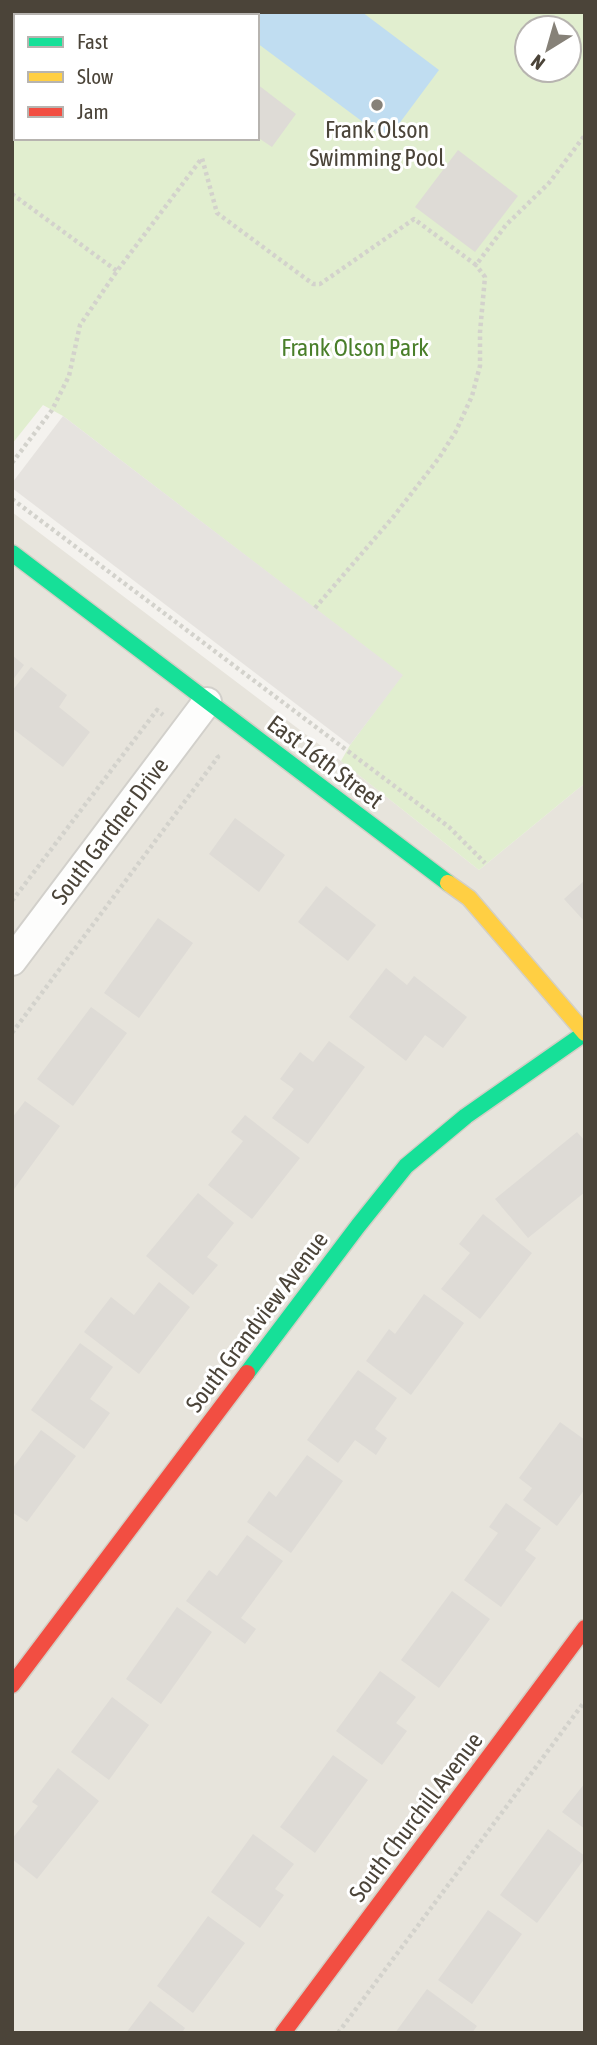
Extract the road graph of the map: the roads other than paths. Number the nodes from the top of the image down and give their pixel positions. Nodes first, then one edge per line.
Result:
1 (12, 553) edge
2 (207, 702) junction
3 (12, 961) edge
4 (585, 1033) edge
5 (585, 1628) edge
6 (12, 1685) edge
7 (283, 2033) edge

1 - 2 street, East 16th Street
2 - 3 street, South Gardner Drive
2 - 4 street, East 16th Street
4 - 6 street, South Grandview Avenue
5 - 7 street, South Churchill Avenue

